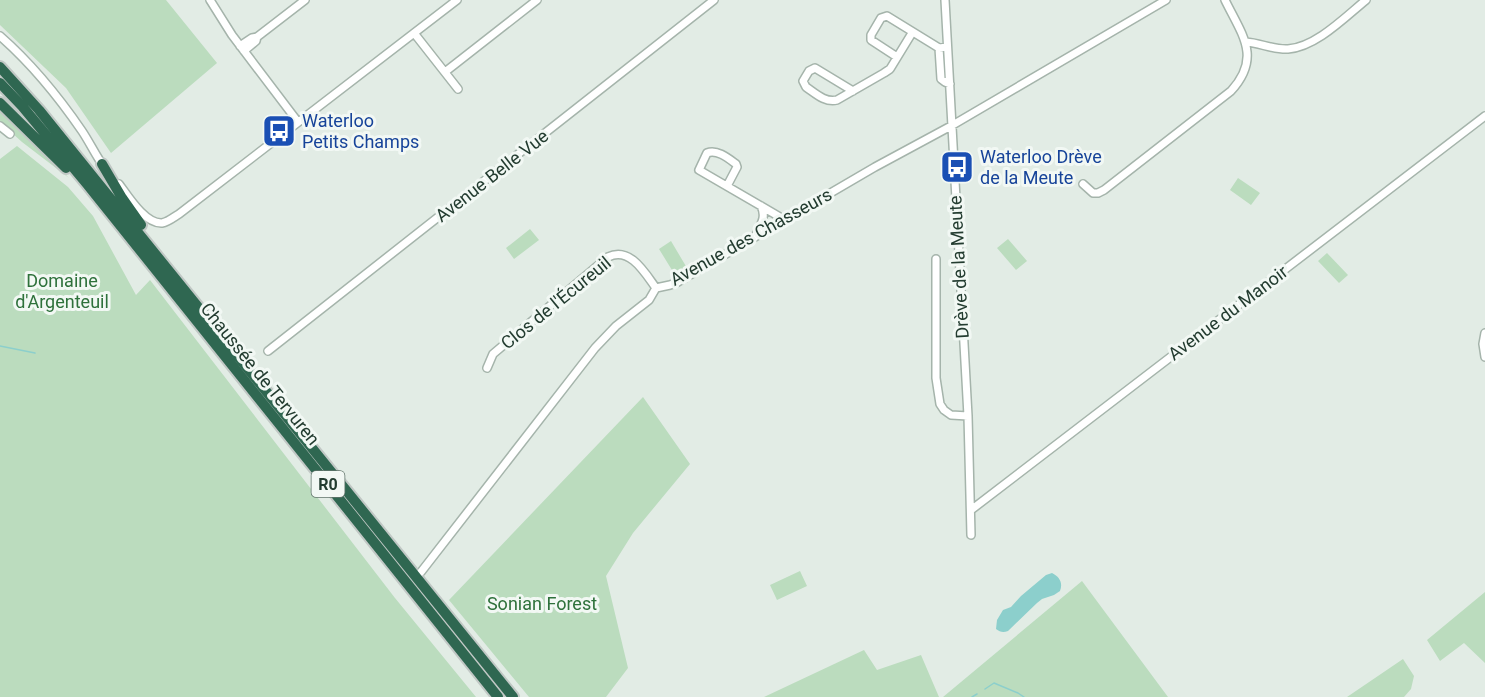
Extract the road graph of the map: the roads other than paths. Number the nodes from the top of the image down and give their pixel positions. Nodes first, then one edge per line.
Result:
1 (210, 0) edge
2 (457, 0) edge
3 (537, 0) edge
4 (714, 0) edge
5 (945, 0) edge
6 (1166, 0) edge
7 (1226, 0) edge
8 (1366, 0) edge
9 (301, 1) edge
10 (414, 33) junction
11 (912, 33) junction
12 (0, 36) edge
13 (1246, 42) junction
14 (242, 48) junction
15 (943, 48) junction
16 (897, 57) junction
17 (0, 67) edge
18 (445, 72) junction
19 (0, 83) edge
20 (458, 89) dead end
21 (853, 91) junction
22 (0, 103) edge
23 (1485, 116) edge
24 (298, 122) junction
25 (0, 126) edge
26 (951, 126) junction
27 (10, 134) dead end
28 (102, 164) junction
29 (89, 179) junction
30 (1083, 184) dead end
31 (727, 186) junction
32 (761, 206) junction
33 (785, 220) junction
34 (755, 237) junction
35 (146, 242) junction
36 (936, 259) dead end
37 (656, 288) junction
38 (1485, 333) edge
39 (268, 351) dead end
40 (1485, 357) edge
41 (487, 368) dead end
42 (968, 416) junction
43 (970, 510) junction
44 (971, 535) dead end
45 (421, 572) dead end
46 (498, 697) edge
47 (513, 697) edge

1 - 14 street
2 - 10 street
3 - 18 street
4 - 39 street, Avenue Belle Vue
5 - 15 street, Drève de la Meute
6 - 26 street, Avenue des Chasseurs
7 - 13 street
8 - 13 street
9 - 14 street
10 - 18 street
10 - 24 street
11 - 15 street
11 - 16 street
11 - 16 street
12 - 28 street
13 - 30 street
14 - 24 street
15 - 26 street, Drève de la Meute
16 - 21 street
17 - 29 highway, R0
18 - 20 street
19 - 29 highway, R0
21 - 21 street
22 - 29 highway
23 - 43 street, Avenue du Manoir
24 - 28 street
25 - 27 street
26 - 33 street, Avenue des Chasseurs
26 - 42 street, Drève de la Meute
28 - 35 highway
29 - 35 highway, R0
29 - 46 highway, Chaussée de Tervuren / R0
31 - 31 street
31 - 32 street
32 - 33 street
32 - 34 street
33 - 34 street, Avenue des Chasseurs
34 - 37 street, Avenue des Chasseurs
35 - 47 highway, Chaussée de Tervuren / R0
36 - 42 street
37 - 41 street, Clos de l'Écureuil
37 - 45 street, Avenue des Chasseurs
38 - 40 street
42 - 43 street, Drève de la Meute
43 - 44 street, Drève de la Meute

